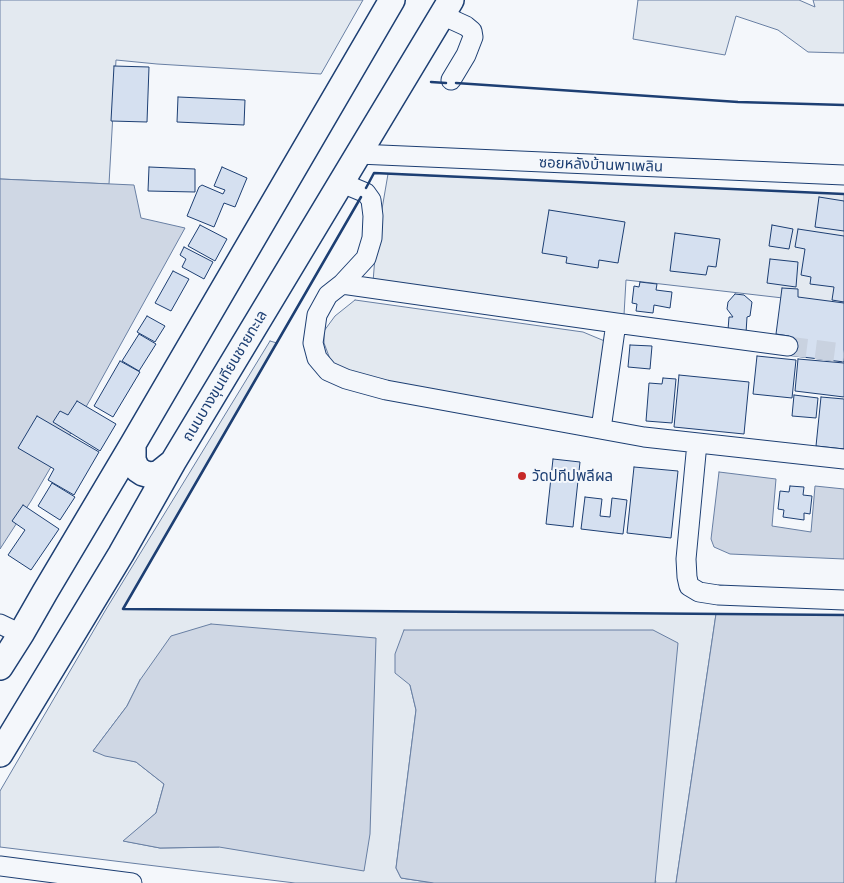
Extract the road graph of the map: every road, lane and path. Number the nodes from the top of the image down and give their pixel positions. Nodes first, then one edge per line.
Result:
1 (392, 0) edge
2 (447, 8) edge
3 (451, 80) dead end
4 (358, 154) junction
5 (844, 175) edge
6 (342, 183) junction
7 (342, 284) junction
8 (616, 323) junction
9 (788, 346) tunnel mouth
10 (601, 429) junction
11 (697, 443) junction
12 (133, 444) junction
13 (844, 459) edge
14 (173, 462) junction
15 (844, 600) edge
16 (10, 629) edge
17 (0, 667) edge
18 (0, 754) edge
19 (0, 866) edge
20 (132, 883) edge

1 - 12 main road
2 - 3 street
2 - 4 main road, ถนนบางขุนเทียนชายทะเล
4 - 5 street, ซอยหลังบ้านพาเพลิน
4 - 6 main road, ถนนบางขุนเทียนชายทะเล
6 - 7 street
6 - 14 main road, ถนนบางขุนเทียนชายทะเล
7 - 8 street
7 - 10 street
8 - 9 street
8 - 10 street
10 - 11 street
11 - 13 street
11 - 15 street
12 - 14 main road
12 - 16 main road
14 - 18 main road, ถนนบางขุนเทียนชายทะเล
16 - 17 main road
19 - 20 street

